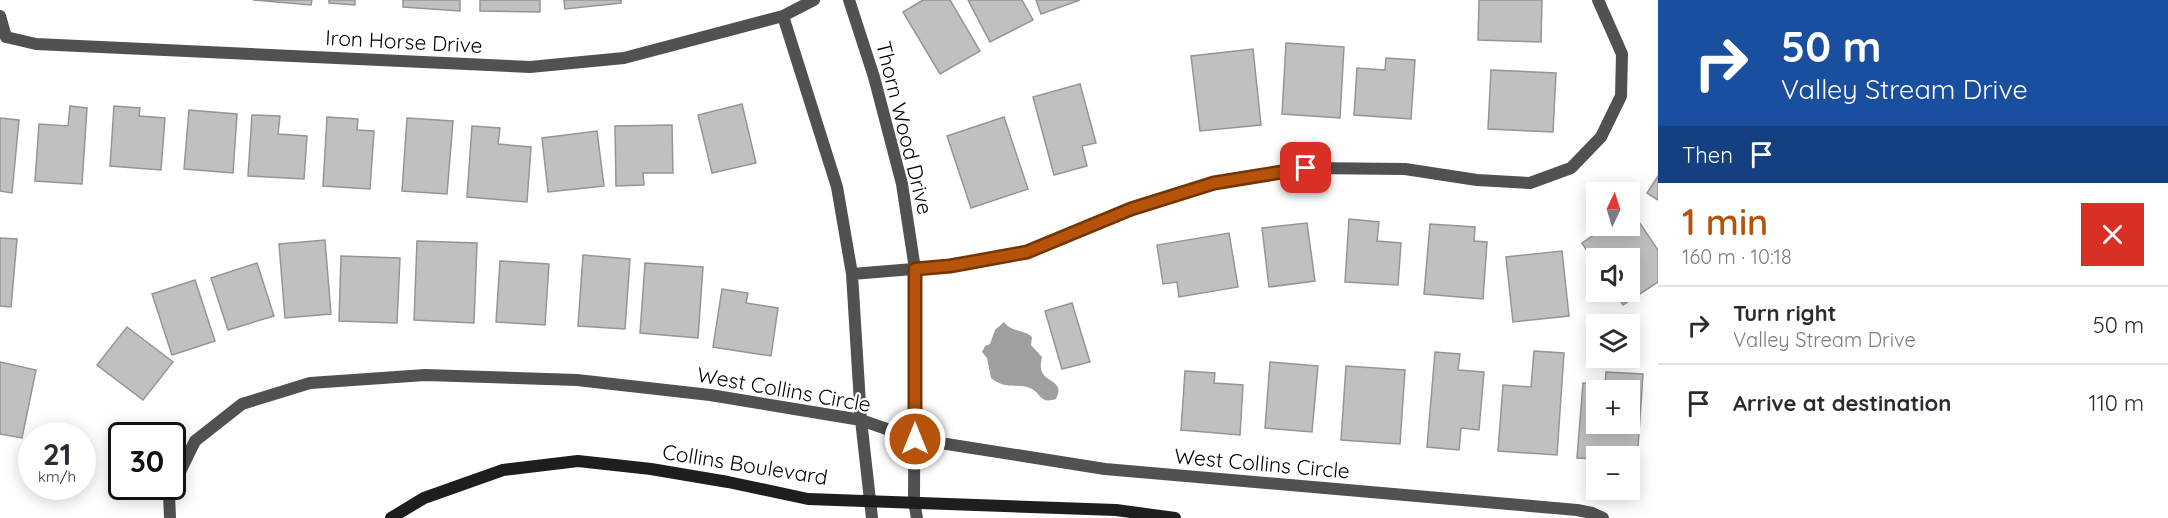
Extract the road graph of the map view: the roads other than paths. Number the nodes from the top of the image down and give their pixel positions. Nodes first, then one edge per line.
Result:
1 (814, 0) edge
2 (849, 0) edge
3 (1598, 0) edge
4 (0, 16) edge
5 (783, 16) junction
6 (915, 269) junction
7 (852, 274) junction
8 (861, 420) junction
9 (915, 439) junction
10 (869, 501) junction
11 (914, 502) junction
12 (170, 518) edge
13 (391, 518) edge
14 (872, 518) edge
15 (917, 518) edge
16 (1175, 518) edge
17 (1603, 518) edge

1 - 5 street, Iron Horse Drive
2 - 6 street, Thorn Wood Drive
3 - 6 street
4 - 5 street, Iron Horse Drive
5 - 7 street
6 - 7 street
6 - 9 street, Thorn Wood Drive
7 - 8 street
8 - 9 street, West Collins Circle
8 - 10 street
8 - 12 street, West Collins Circle
9 - 11 street, Thorn Wood Drive
9 - 17 street, West Collins Circle
10 - 11 street, Collins Boulevard
10 - 13 street, Collins Boulevard
10 - 14 street
11 - 15 street, Thorn Wood Drive
11 - 16 street, Collins Boulevard

